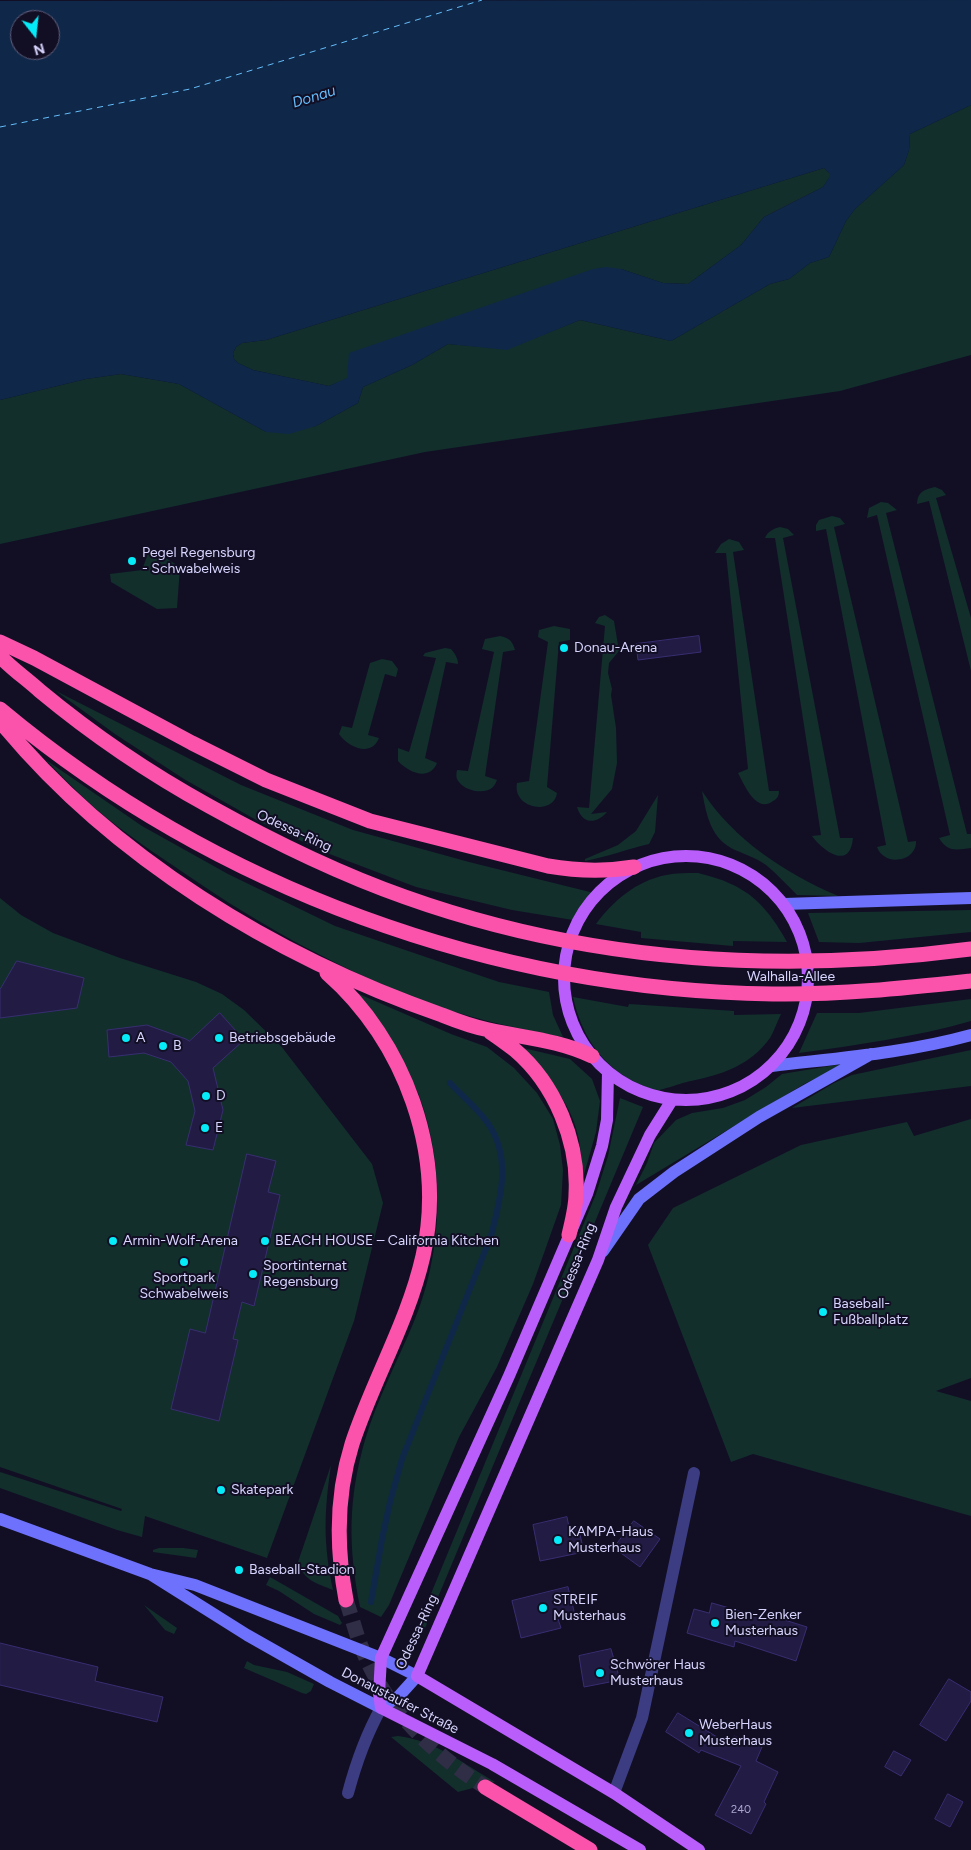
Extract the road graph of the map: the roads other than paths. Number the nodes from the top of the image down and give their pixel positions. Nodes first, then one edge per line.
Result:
1 (0, 642) edge
2 (0, 656) edge
3 (0, 709) edge
4 (0, 721) edge
5 (634, 867) junction
6 (971, 898) edge
7 (784, 904) junction
8 (971, 949) edge
9 (615, 950) joint
10 (316, 964) junction
11 (971, 981) edge
12 (487, 1030) junction
13 (971, 1034) edge
14 (871, 1054) junction
15 (592, 1056) junction
16 (772, 1066) junction
17 (608, 1072) junction
18 (672, 1100) junction
19 (569, 1235) junction
20 (598, 1260) junction
21 (694, 1473) dead end
22 (0, 1519) edge
23 (150, 1574) junction
24 (346, 1600) tunnel mouth
25 (381, 1658) junction
26 (417, 1676) junction
27 (381, 1708) junction
28 (485, 1787) tunnel mouth
29 (614, 1793) junction
30 (348, 1794) dead end
31 (590, 1850) edge
32 (640, 1850) edge
33 (699, 1850) edge

1 - 5 highway
2 - 9 highway, Odessa-Ring
3 - 11 highway, Walhalla-Allee
4 - 10 highway
5 - 7 main road
5 - 15 main road
6 - 7 main road
7 - 16 main road
8 - 9 highway, Walhalla-Allee
10 - 12 highway
10 - 24 highway
12 - 15 highway
12 - 19 highway
13 - 14 main road
14 - 16 main road
14 - 20 main road
15 - 17 main road
16 - 18 main road
17 - 18 main road
17 - 19 main road, Odessa-Ring
18 - 20 main road, Odessa-Ring
19 - 25 main road, Odessa-Ring
20 - 26 main road, Odessa-Ring
21 - 29 street
22 - 23 main road, Donaustaufer Straße
23 - 25 main road, Donaustaufer Straße
23 - 27 main road, Donaustaufer Straße
25 - 26 main road, Donaustaufer Straße
25 - 27 main road, Odessa-Ring
26 - 27 main road, Odessa-Ring
26 - 29 main road, Donaustaufer Straße
27 - 30 street
27 - 32 main road, Donaustaufer Straße
28 - 31 highway
29 - 33 main road, Donaustaufer Straße

